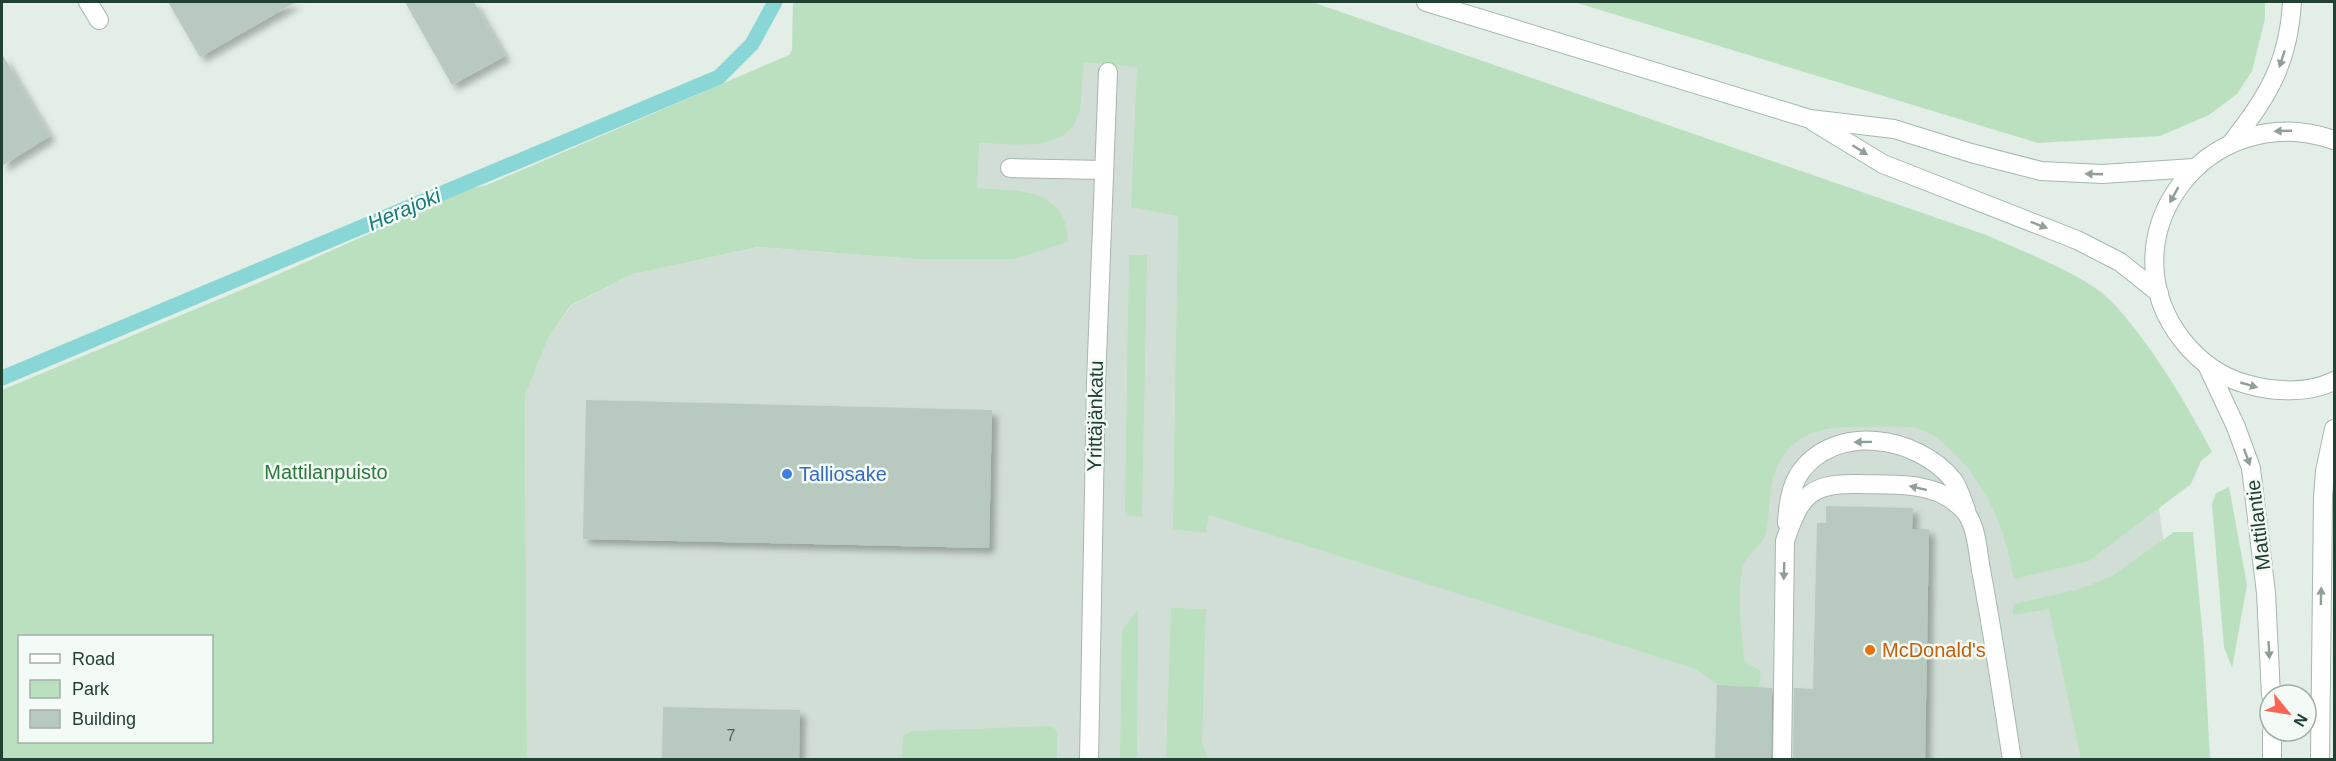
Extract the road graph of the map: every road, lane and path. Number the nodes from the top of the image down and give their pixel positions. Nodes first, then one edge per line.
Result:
1 (88, 2) edge
2 (1426, 2) edge
3 (2292, 2) edge
4 (99, 20) dead end
5 (1108, 72) dead end
6 (1810, 119) junction
7 (2334, 140) edge
8 (2232, 142) junction
9 (1010, 168) dead end
10 (2194, 168) junction
11 (1104, 170) junction
12 (2159, 293) junction
13 (2207, 365) junction
14 (2334, 381) edge
15 (2334, 429) edge
16 (1969, 517) junction
17 (1785, 541) junction
18 (2270, 683) edge
19 (2272, 743) edge
20 (1089, 759) edge
21 (1782, 759) edge
22 (2012, 759) edge
23 (2272, 759) edge
24 (2320, 759) edge

1 - 4 street
2 - 6 street
3 -> 8 street
5 - 11 street, Yrittäjänkatu
10 -> 6 street
6 -> 12 street
7 -> 8 street
8 - 10 street
9 - 11 street
10 -> 12 street
11 - 20 street, Yrittäjänkatu
12 - 13 street
13 -> 14 street
13 -> 18 street, Mattilantie
24 -> 15 street
16 -> 17 street
16 -> 17 street
16 - 22 street
17 -> 21 street
19 - 23 street

